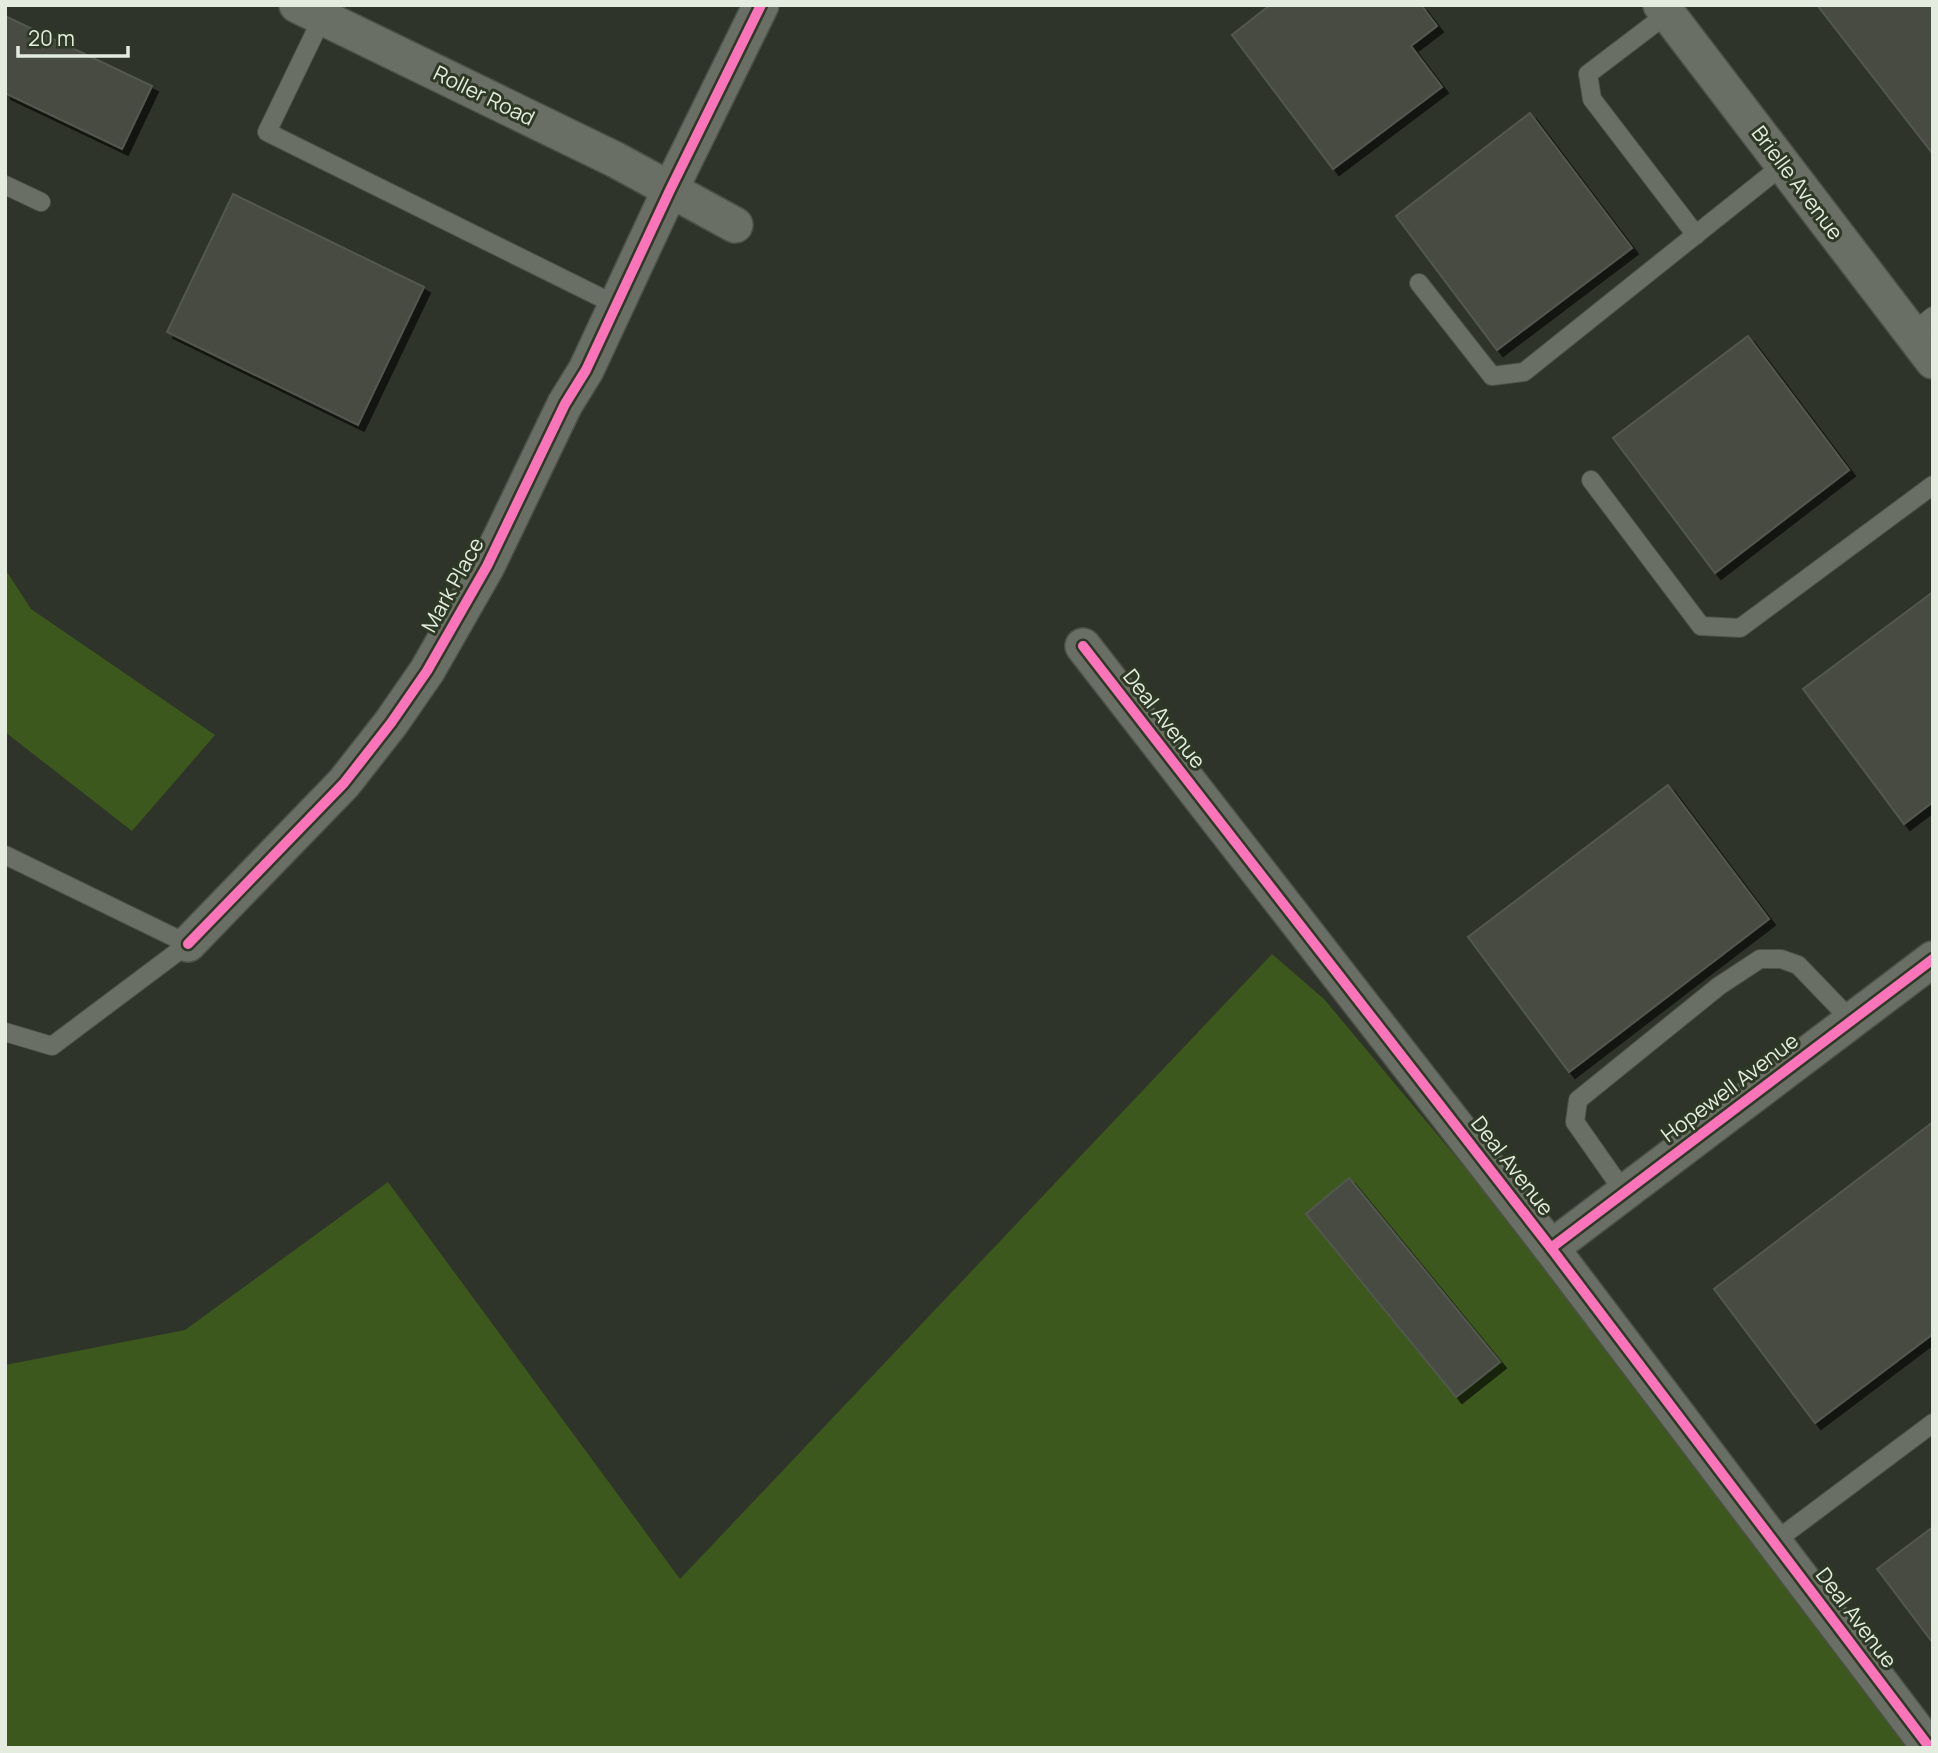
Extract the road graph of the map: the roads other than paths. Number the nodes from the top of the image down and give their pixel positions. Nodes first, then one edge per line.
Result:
1 (761, 5) edge
2 (1664, 9) edge
3 (309, 11) edge
4 (1783, 165) junction
5 (5, 185) edge
6 (670, 190) junction
7 (40, 202) dead end
8 (735, 225) dead end
9 (1696, 235) junction
10 (1419, 283) dead end
11 (616, 305) junction
12 (1922, 325) edge
13 (1933, 361) edge
14 (1591, 480) dead end
15 (1933, 485) edge
16 (1083, 646) dead end
17 (5, 855) edge
18 (188, 944) junction
19 (1933, 959) edge
20 (1852, 1020) junction
21 (5, 1032) edge
22 (1625, 1192) junction
23 (1551, 1248) junction
24 (1933, 1423) edge
25 (1774, 1542) junction
26 (1930, 1748) edge

1 - 6 street, Mark Place
2 - 4 street, Brielle Avenue
2 - 9 lane
3 - 6 street, Roller Road
3 - 11 lane
4 - 9 lane
4 - 12 street, Brielle Avenue
5 - 7 lane
6 - 8 street, Roller Road
6 - 11 street, Mark Place
9 - 10 lane
11 - 18 street, Mark Place
12 - 13 street, Brielle Avenue
14 - 15 lane
16 - 23 street, Deal Avenue
17 - 18 lane
18 - 21 lane
19 - 20 street, Hopewell Avenue
20 - 22 street, Hopewell Avenue
20 - 22 lane
22 - 23 street, Hopewell Avenue
23 - 25 street, Deal Avenue
24 - 25 lane
25 - 26 street, Deal Avenue

